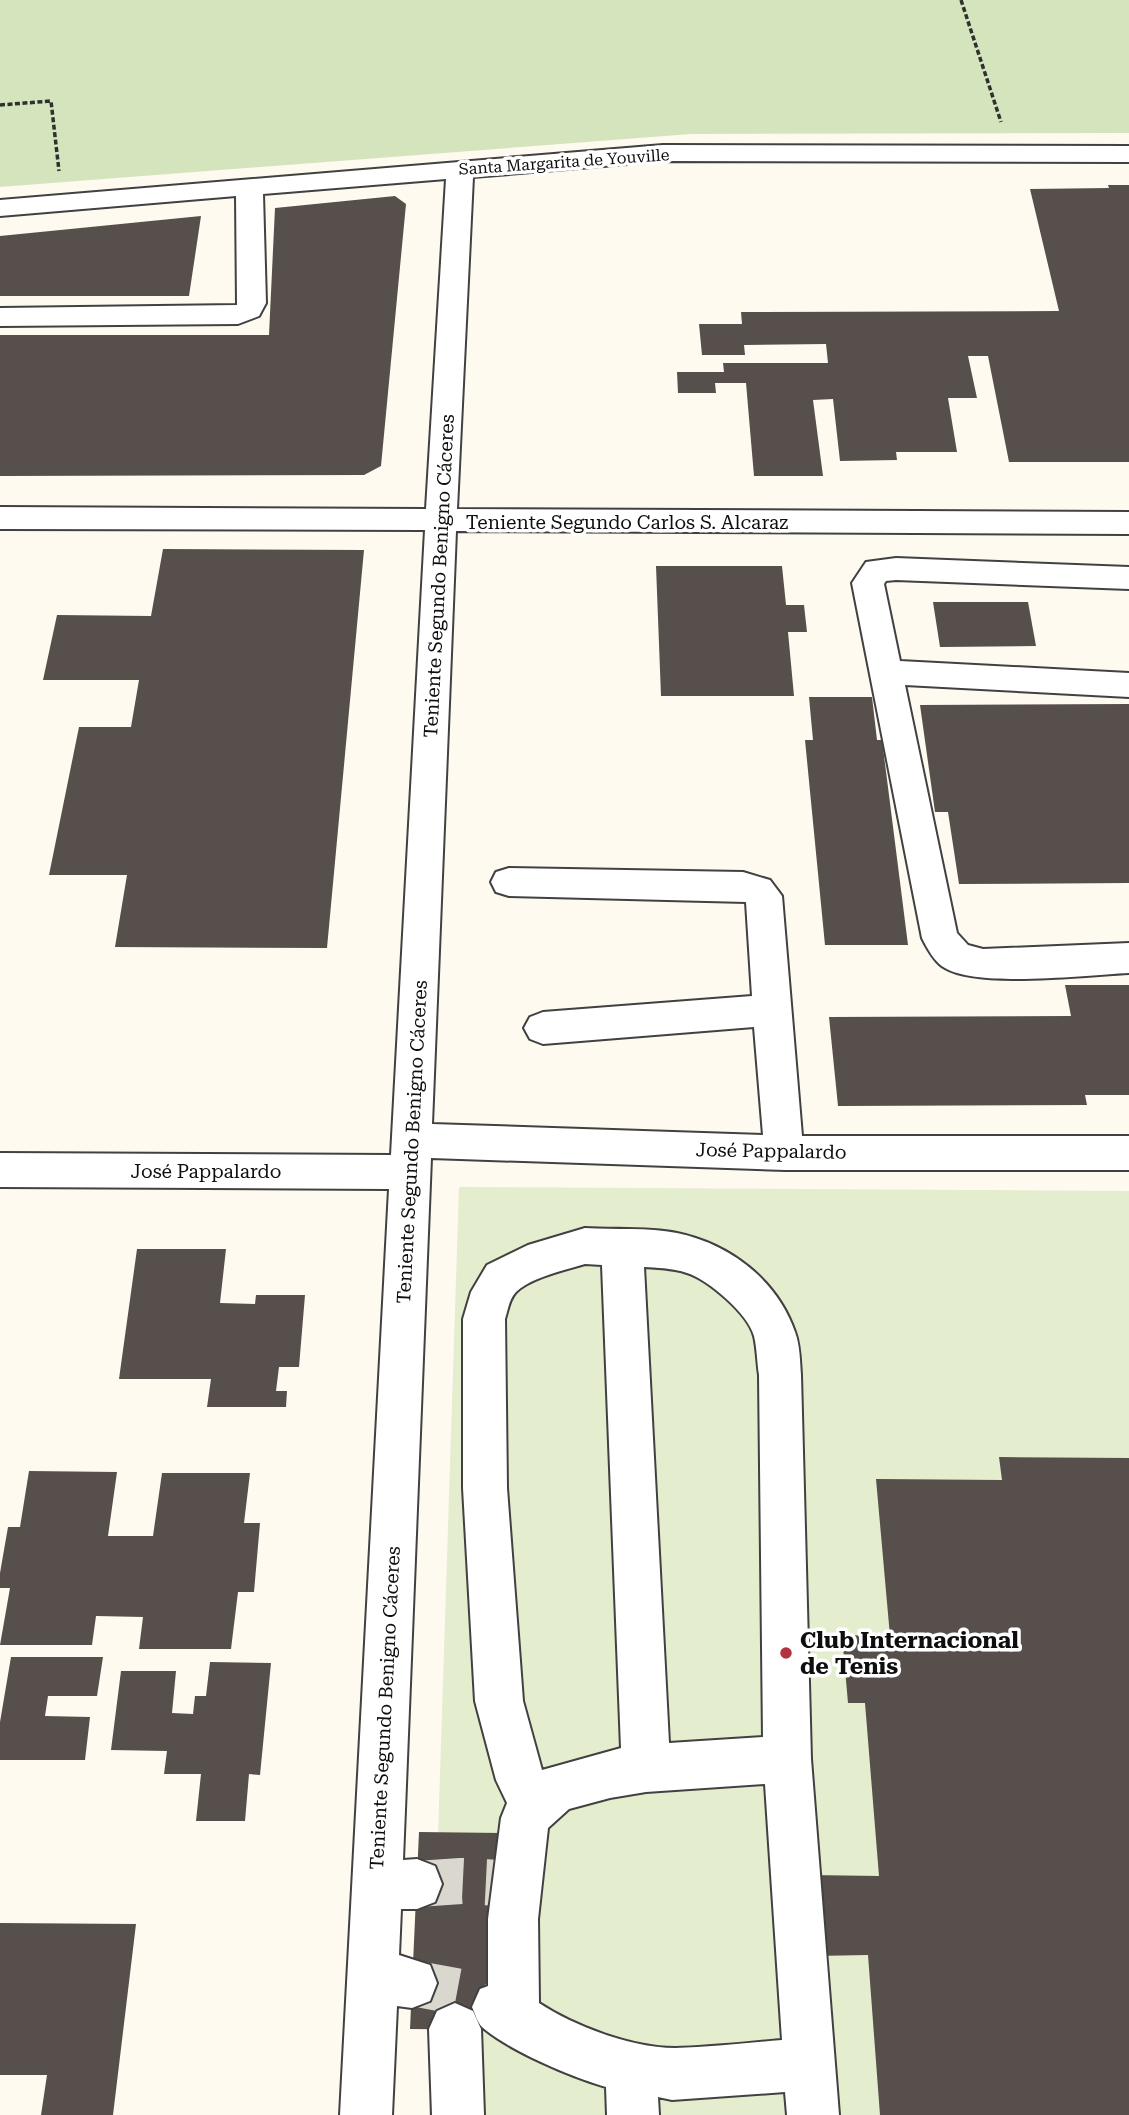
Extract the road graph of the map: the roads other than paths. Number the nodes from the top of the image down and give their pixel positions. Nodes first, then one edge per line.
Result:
1 (1129, 154) edge
2 (460, 169) junction
3 (250, 188) junction
4 (0, 208) edge
5 (0, 317) edge
6 (0, 518) edge
7 (441, 521) junction
8 (1129, 523) edge
9 (1129, 578) edge
10 (885, 673) junction
11 (1129, 685) edge
12 (509, 882) dead end
13 (1129, 958) edge
14 (771, 1010) junction
15 (543, 1028) dead end
16 (785, 1153) junction
17 (1129, 1153) edge
18 (412, 1156) junction
19 (0, 1170) edge
20 (622, 1248) junction
21 (787, 1759) junction
22 (646, 1768) junction
23 (537, 1803) junction
24 (489, 2018) junction
25 (810, 2064) junction
26 (632, 2091) edge
27 (366, 2115) edge
28 (458, 2115) edge
29 (813, 2115) edge

1 - 2 street, Santa Margarita de Youville
2 - 3 street, Santa Margarita de Youville
2 - 7 street, Teniente Segundo Benigno Cáceres
3 - 4 street, Santa Margarita de Youville
3 - 5 street
6 - 7 street, Teniente Segundo Carlos S. Alcaraz
7 - 8 street, Teniente Segundo Carlos S. Alcaraz
7 - 18 street, Teniente Segundo Benigno Cáceres
9 - 10 street
10 - 11 street
10 - 13 street
12 - 14 street
14 - 15 street
14 - 16 street
16 - 17 street, José Pappalardo
16 - 18 street, José Pappalardo
18 - 19 street, José Pappalardo
18 - 27 street, Teniente Segundo Benigno Cáceres
20 - 21 street
20 - 22 street
20 - 23 street
21 - 22 street
21 - 25 street
22 - 23 street
23 - 24 street
24 - 26 street
24 - 28 street
25 - 26 street
25 - 29 street

